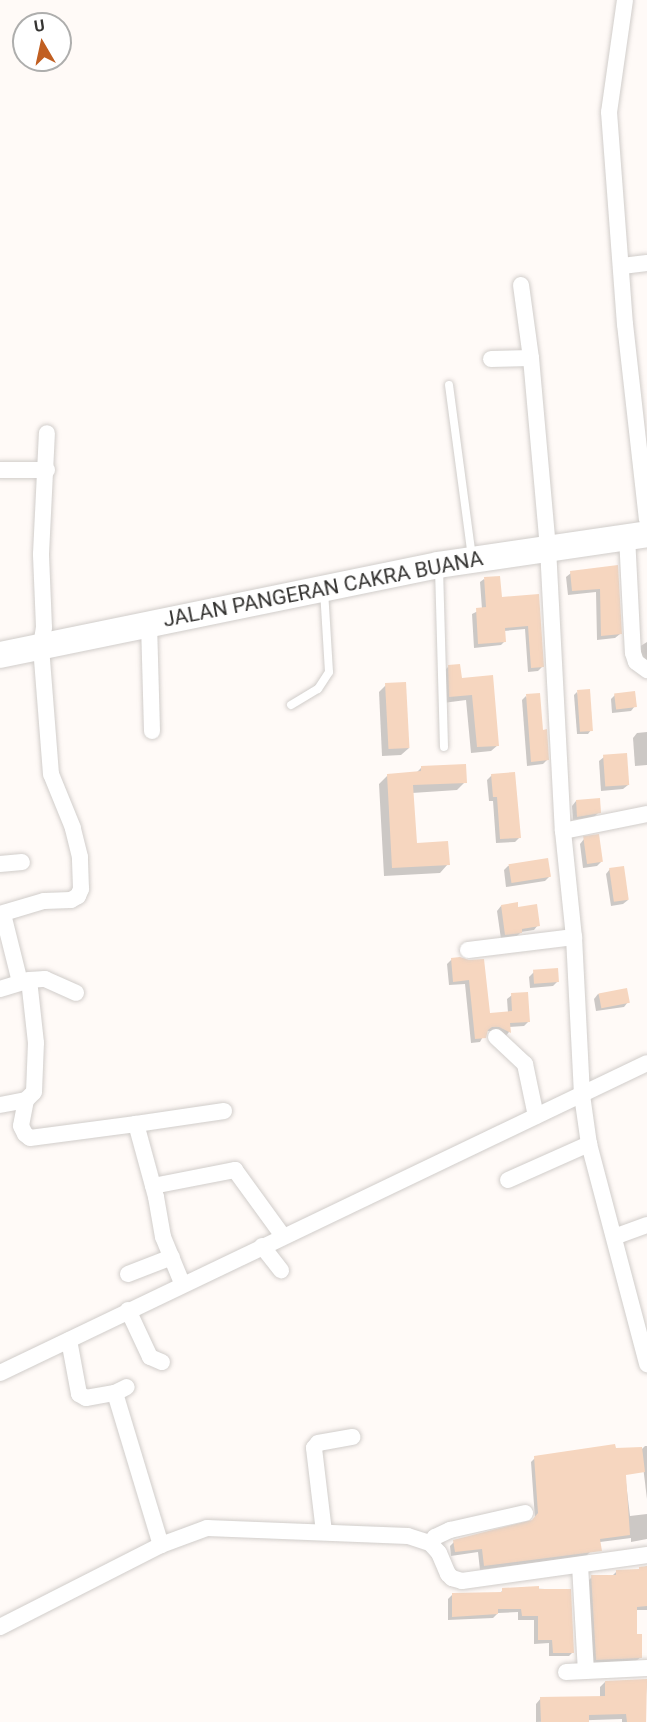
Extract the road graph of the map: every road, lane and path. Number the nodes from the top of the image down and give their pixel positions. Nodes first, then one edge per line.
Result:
1 (625, 0) edge
2 (647, 262) edge
3 (622, 266) junction
4 (521, 285) dead end
5 (531, 358) junction
6 (491, 359) dead end
7 (450, 385) dead end
8 (47, 433) dead end
9 (0, 470) edge
10 (47, 470) junction
11 (647, 519) edge
12 (637, 535) edge
13 (548, 549) junction
14 (472, 559) junction
15 (438, 565) junction
16 (324, 587) junction
17 (149, 623) junction
18 (41, 646) junction
19 (0, 656) edge
20 (647, 670) edge
21 (291, 705) dead end
22 (152, 731) dead end
23 (444, 747) dead end
24 (647, 814) edge
25 (562, 831) junction
26 (22, 862) dead end
27 (0, 864) edge
28 (1, 914) edge
29 (574, 937) junction
30 (468, 950) dead end
31 (25, 981) junction
32 (0, 989) edge
33 (76, 993) dead end
34 (496, 1037) dead end
35 (647, 1062) edge
36 (582, 1095) junction
37 (26, 1100) junction
38 (0, 1105) edge
39 (224, 1111) dead end
40 (536, 1116) junction
41 (136, 1124) junction
42 (589, 1144) junction
43 (508, 1180) dead end
44 (153, 1186) junction
45 (647, 1225) edge
46 (283, 1236) junction
47 (614, 1237) junction
48 (262, 1246) junction
49 (172, 1257) junction
50 (281, 1270) dead end
51 (128, 1274) dead end
52 (182, 1283) junction
53 (128, 1310) junction
54 (69, 1340) junction
55 (162, 1362) dead end
56 (647, 1364) edge
57 (0, 1373) edge
58 (352, 1437) dead end
59 (525, 1513) dead end
60 (324, 1532) junction
61 (430, 1544) junction
62 (161, 1545) junction
63 (647, 1555) edge
64 (580, 1565) junction
65 (0, 1626) edge
66 (647, 1668) edge
67 (586, 1671) junction
68 (566, 1672) dead end

1 - 3 street
2 - 3 street
3 - 11 street
4 - 5 street
5 - 6 street
5 - 13 street
7 - 14 lane
8 - 10 street
9 - 10 street
10 - 18 street
12 - 13 main road, JALAN PANGERAN CAKRA BUANA
12 - 20 street
13 - 14 main road, JALAN PANGERAN CAKRA BUANA
13 - 25 street
14 - 15 main road, JALAN PANGERAN CAKRA BUANA
15 - 16 main road, JALAN PANGERAN CAKRA BUANA
15 - 23 lane
16 - 17 main road, JALAN PANGERAN CAKRA BUANA
16 - 21 lane
17 - 18 main road, JALAN PANGERAN CAKRA BUANA
17 - 22 street
18 - 19 main road, JALAN PANGERAN CAKRA BUANA
18 - 28 street
24 - 25 street
25 - 29 street
26 - 27 street
28 - 31 street
29 - 30 street
29 - 36 street
31 - 32 street
31 - 33 street
31 - 37 street
34 - 40 street
35 - 36 street
36 - 40 street
36 - 42 street
37 - 38 street
37 - 41 street
39 - 41 street
40 - 46 street
41 - 44 street
42 - 43 street
42 - 47 street
44 - 46 street
44 - 49 street
45 - 47 street
46 - 48 street
47 - 56 street
48 - 50 street
48 - 52 street
49 - 51 street
49 - 52 street
52 - 53 street
53 - 54 street
53 - 55 street
54 - 57 street
54 - 62 street
58 - 60 street
59 - 61 street
60 - 61 street
60 - 62 street
61 - 64 street
62 - 65 street
63 - 64 street
64 - 67 street
66 - 67 street
67 - 68 street

